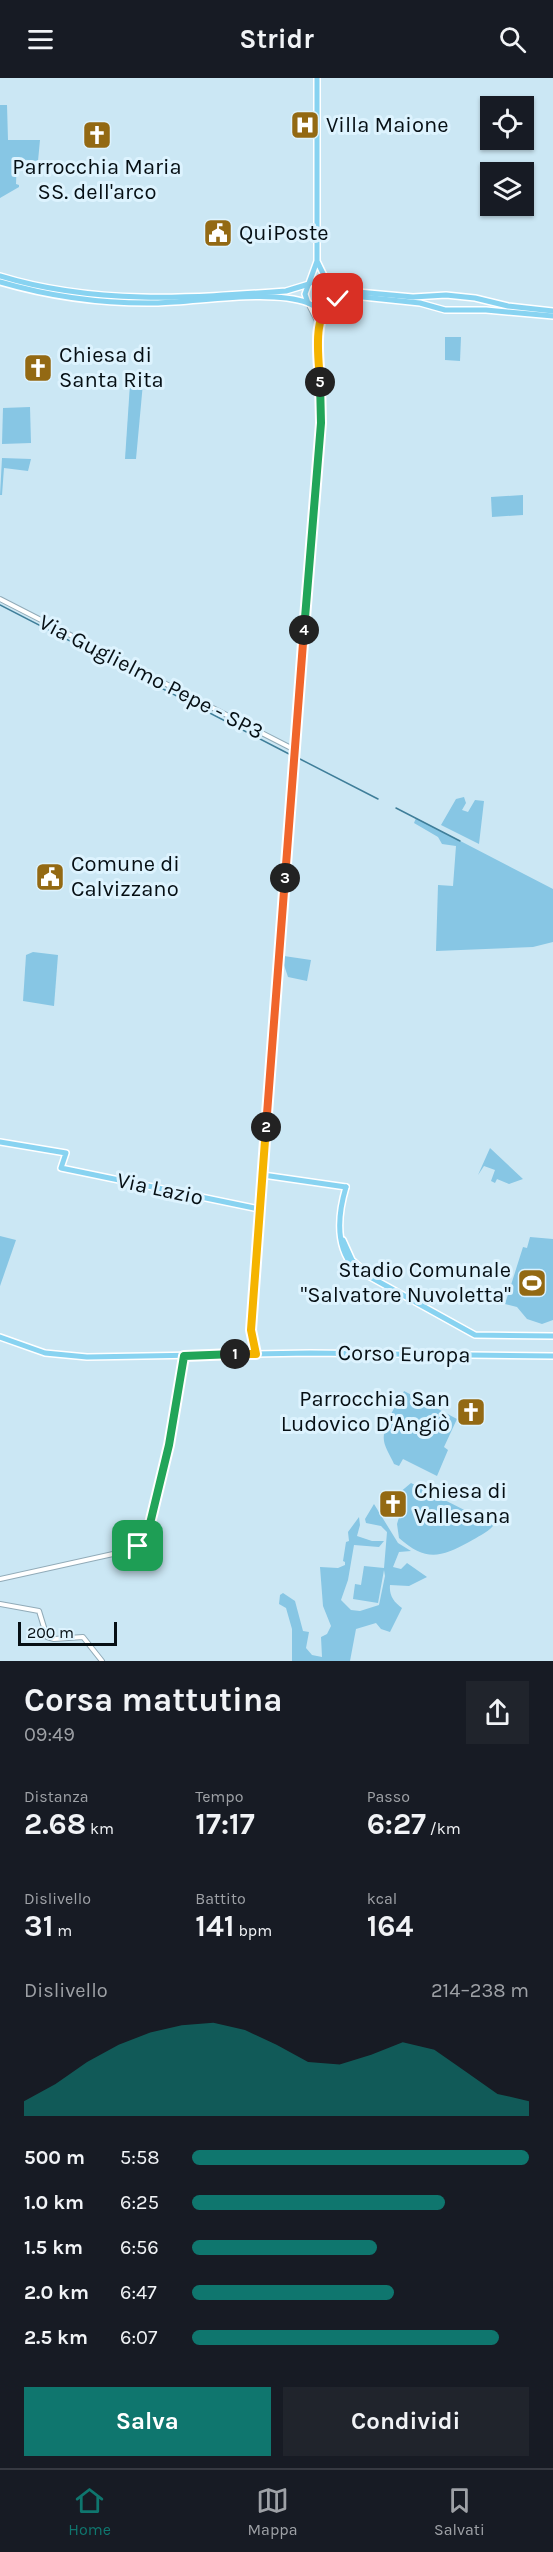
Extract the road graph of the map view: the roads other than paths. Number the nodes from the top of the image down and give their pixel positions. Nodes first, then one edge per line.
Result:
1 (317, 78) edge
2 (318, 261) junction
3 (0, 276) edge
4 (0, 282) edge
5 (309, 284) junction
6 (329, 284) junction
7 (441, 296) junction
8 (479, 299) junction
9 (329, 303) junction
10 (309, 304) junction
11 (440, 308) junction
12 (477, 310) junction
13 (553, 311) edge
14 (553, 316) edge
15 (319, 325) junction
16 (0, 599) edge
17 (295, 750) junction
18 (0, 1142) edge
19 (262, 1175) junction
20 (259, 1211) junction
21 (553, 1336) edge
22 (0, 1337) edge
23 (256, 1354) junction
24 (184, 1356) junction
25 (553, 1356) edge
26 (0, 1579) edge
27 (0, 1604) edge
28 (102, 1661) edge

1 - 2 main road
2 - 5 main road
2 - 6 main road
3 - 5 main road
4 - 10 main road
5 - 6 main road
5 - 10 main road
6 - 7 main road
6 - 9 main road
7 - 8 main road
7 - 11 main road
8 - 12 main road
8 - 13 main road
9 - 10 main road
9 - 11 main road
9 - 15 street
10 - 15 street
11 - 12 main road
12 - 14 main road
15 - 17 street
16 - 17 street, Via Guglielmo Pepe - SP3
17 - 19 street
18 - 20 main road, Via Lazio
19 - 20 main road
19 - 21 main road
20 - 23 street
22 - 24 main road, Corso Europa
23 - 24 main road, Corso Europa
23 - 25 main road, Corso Europa
24 - 26 street
27 - 28 street

